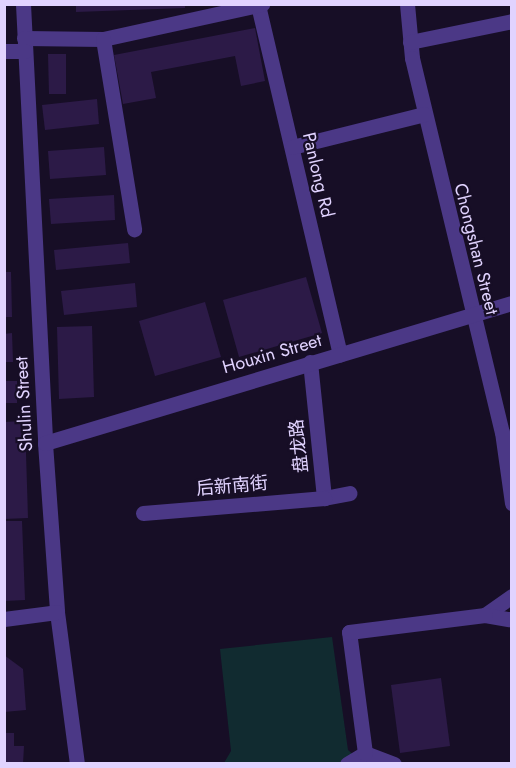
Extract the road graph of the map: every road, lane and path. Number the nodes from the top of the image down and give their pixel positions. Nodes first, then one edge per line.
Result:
1 (23, 4) edge
2 (407, 4) edge
3 (260, 5) edge
4 (512, 21) edge
5 (103, 39) junction
6 (410, 42) junction
7 (25, 44) junction
8 (4, 51) edge
9 (424, 114) junction
10 (292, 147) junction
11 (134, 229) dead end
12 (512, 303) edge
13 (472, 314) junction
14 (340, 354) junction
15 (310, 362) junction
16 (45, 443) junction
17 (350, 493) dead end
18 (324, 498) junction
19 (512, 503) edge
20 (143, 513) dead end
21 (512, 596) edge
22 (57, 612) junction
23 (485, 615) junction
24 (4, 619) edge
25 (512, 620) edge
26 (365, 753) junction
27 (77, 764) edge
28 (347, 764) edge
29 (394, 764) edge

1 - 7 street, Shulin Street
2 - 6 street, Chongshan Street
3 - 5 street
3 - 10 street, Panlong Rd
4 - 6 street
5 - 7 street
5 - 11 street
6 - 9 street, Chongshan Street
7 - 8 street
7 - 16 street, Shulin Street
9 - 10 street
9 - 13 street, Chongshan Street
10 - 14 street, Panlong Rd
12 - 13 street, Houxin Street
13 - 14 street, Houxin Street
13 - 19 street, Chongshan Street
14 - 15 street, Houxin Street
15 - 16 street, Houxin Street
15 - 18 street, 盘龙路
16 - 22 street, Shulin Street
17 - 18 street
18 - 20 street, 后新南街
21 - 23 street
22 - 24 street
22 - 27 street, Shulin Street
23 - 25 street
23 - 26 street
26 - 28 street
26 - 29 street

